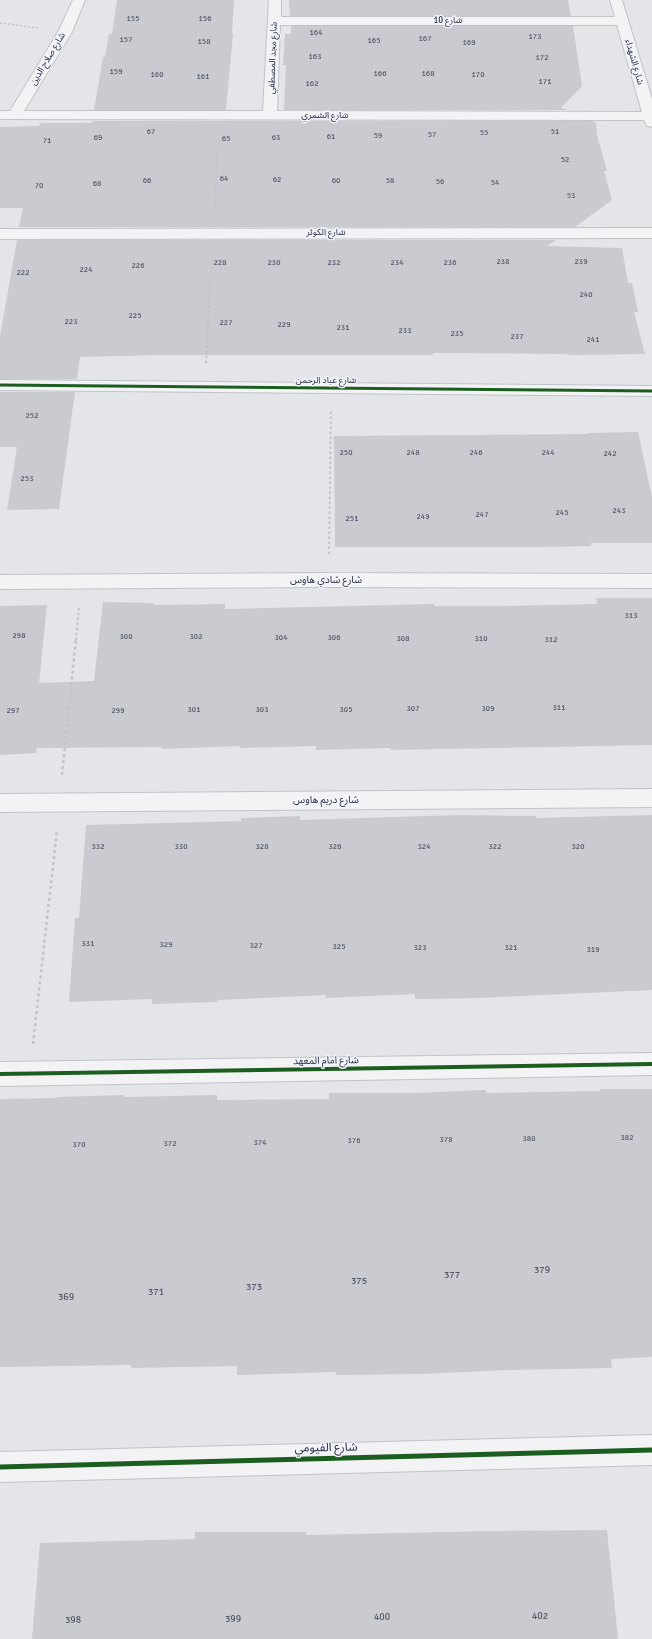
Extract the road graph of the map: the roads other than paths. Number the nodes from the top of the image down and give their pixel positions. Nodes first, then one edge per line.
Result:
1 (79, 0) edge
2 (275, 0) edge
3 (616, 0) edge
4 (274, 21) junction
5 (622, 21) junction
6 (7, 115) edge
7 (270, 116) junction
8 (651, 120) edge
9 (652, 233) edge
10 (0, 234) edge
11 (0, 385) edge
12 (652, 391) edge
13 (652, 581) edge
14 (0, 582) edge
15 (652, 798) edge
16 (0, 803) edge
17 (652, 1064) edge
18 (0, 1074) edge
19 (652, 1450) edge
20 (0, 1467) edge

1 - 6 street, شارع صلاح الدين
2 - 4 street, شارع مجد المصطفي
3 - 5 street, شارع الشهداء
4 - 5 street, شارع 10
4 - 7 street, شارع مجد المصطفي
5 - 8 street, شارع الشهداء
6 - 7 street, شارع الشمري
7 - 8 street, شارع الشمري
9 - 10 street, شارع الكوثر
11 - 12 street, شارع عباد الرحمن
13 - 14 street, شارع شادي هاوس
15 - 16 street, شارع دريم هاوس
17 - 18 street, شارع امام المعهد
19 - 20 street, شارع الفيومي

